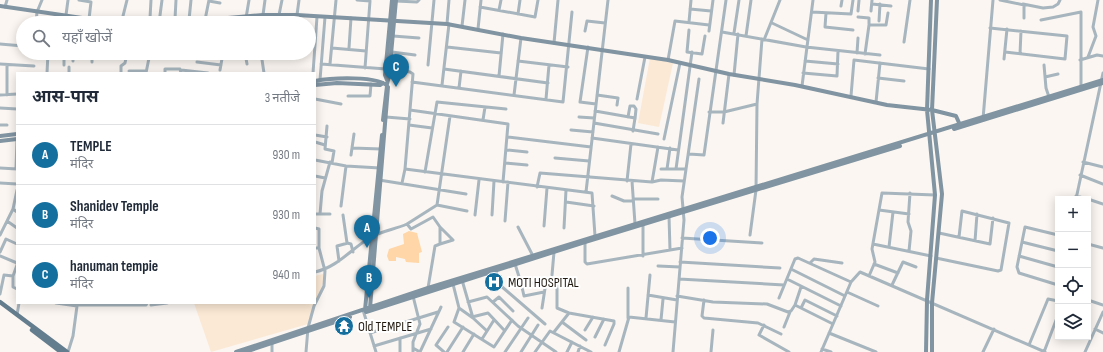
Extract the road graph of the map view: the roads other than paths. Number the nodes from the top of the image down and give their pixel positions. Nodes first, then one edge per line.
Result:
1 (7, 0) edge
2 (42, 0) edge
3 (68, 0) edge
4 (79, 0) edge
5 (126, 0) edge
6 (151, 0) edge
7 (162, 0) edge
8 (176, 0) edge
9 (191, 0) edge
10 (249, 0) edge
11 (265, 0) edge
12 (282, 0) edge
13 (299, 0) edge
14 (336, 0) edge
15 (357, 0) edge
16 (395, 0) edge
17 (418, 0) edge
18 (434, 0) edge
19 (449, 0) edge
20 (466, 0) edge
21 (481, 0) edge
22 (501, 0) edge
23 (520, 0) edge
24 (538, 0) edge
25 (558, 0) edge
26 (608, 0) edge
27 (692, 0) edge
28 (713, 0) edge
29 (726, 0) edge
30 (739, 0) edge
31 (751, 0) edge
32 (780, 0) edge
33 (813, 0) edge
34 (842, 0) edge
35 (853, 0) edge
36 (859, 0) edge
37 (910, 0) edge
38 (931, 0) edge
39 (936, 0) edge
40 (993, 0) edge
41 (1000, 0) edge
42 (1060, 0) edge
43 (1098, 0) edge
44 (92, 1) edge
45 (209, 1) edge
46 (370, 1) edge
47 (872, 2) edge
48 (220, 3) dead end
49 (880, 4) junction
50 (1022, 4) junction
51 (1097, 5) junction
52 (0, 6) edge
53 (841, 6) dead end
54 (891, 6) dead end
55 (1103, 6) edge
56 (5, 7) junction
57 (480, 7) junction
58 (690, 9) junction
59 (499, 10) junction
60 (711, 11) junction
61 (858, 11) dead end
62 (871, 11) dead end
63 (37, 12) junction
64 (572, 12) dead end
65 (812, 12) junction
66 (826, 13) junction
67 (888, 13) dead end
68 (518, 14) junction
69 (67, 15) junction
70 (263, 15) junction
71 (279, 15) junction
72 (297, 15) junction
73 (37, 16) edge
74 (71, 16) edge
75 (89, 16) edge
76 (123, 16) edge
77 (148, 16) edge
78 (160, 16) edge
79 (174, 16) edge
80 (189, 16) edge
81 (206, 16) edge
82 (244, 16) edge
83 (257, 16) edge
84 (307, 16) edge
85 (317, 17) joint
86 (325, 17) junction
87 (335, 17) junction
88 (858, 17) dead end
89 (351, 18) junction
90 (1024, 18) dead end
91 (368, 19) junction
92 (1041, 20) dead end
93 (393, 21) junction
94 (689, 22) junction
95 (879, 22) dead end
96 (432, 23) junction
97 (605, 23) junction
98 (772, 23) junction
99 (448, 24) junction
100 (869, 24) junction
101 (709, 25) junction
102 (462, 26) junction
103 (990, 28) junction
104 (478, 29) junction
105 (1007, 29) junction
106 (690, 30) dead end
107 (853, 30) dead end
108 (316, 31) edge
109 (585, 31) dead end
110 (709, 31) dead end
111 (1021, 31) junction
112 (722, 32) junction
113 (734, 33) junction
114 (503, 34) junction
115 (738, 34) junction
116 (393, 36) junction
117 (705, 36) dead end
118 (746, 36) junction
119 (419, 38) dead end
120 (521, 38) junction
121 (858, 38) dead end
122 (763, 40) junction
123 (808, 40) junction
124 (904, 42) dead end
125 (554, 43) junction
126 (0, 44) edge
127 (16, 45) edge
128 (569, 45) junction
129 (447, 47) junction
130 (806, 47) junction
131 (332, 48) junction
132 (349, 48) junction
133 (588, 48) junction
134 (602, 50) junction
135 (366, 51) junction
136 (838, 51) junction
137 (392, 52) junction
138 (692, 52) junction
139 (1005, 52) junction
140 (501, 53) junction
141 (856, 53) junction
142 (415, 54) dead end
143 (865, 54) junction
144 (1020, 54) junction
145 (880, 55) dead end
146 (1103, 56) edge
147 (645, 57) junction
148 (1088, 57) junction
149 (1004, 59) dead end
150 (48, 60) edge
151 (64, 60) edge
152 (126, 60) edge
153 (148, 60) edge
154 (221, 60) edge
155 (246, 60) edge
156 (262, 60) edge
157 (314, 60) edge
158 (668, 60) junction
159 (1080, 60) junction
160 (518, 61) junction
161 (805, 61) junction
162 (197, 62) dead end
163 (680, 63) junction
164 (880, 63) junction
165 (0, 64) edge
166 (247, 64) dead end
167 (321, 64) junction
168 (330, 64) junction
169 (838, 64) junction
170 (7, 65) junction
171 (64, 65) dead end
172 (221, 65) junction
173 (428, 65) dead end
174 (549, 65) junction
175 (689, 65) junction
176 (34, 66) dead end
177 (1044, 66) dead end
178 (69, 67) dead end
179 (568, 67) junction
180 (365, 68) junction
181 (388, 69) junction
182 (444, 69) junction
183 (929, 69) junction
184 (220, 70) dead end
185 (129, 71) dead end
186 (181, 71) edge
187 (461, 71) junction
188 (716, 71) junction
189 (47, 72) edge
190 (69, 72) edge
191 (121, 72) edge
192 (146, 72) edge
193 (165, 72) edge
194 (202, 72) edge
195 (208, 72) edge
196 (264, 72) edge
197 (313, 72) edge
198 (804, 73) junction
199 (1103, 73) edge
200 (729, 74) junction
201 (1058, 74) dead end
202 (734, 75) junction
203 (499, 76) junction
204 (1045, 77) junction
205 (516, 78) junction
206 (878, 78) junction
207 (699, 79) dead end
208 (759, 80) junction
209 (351, 81) junction
210 (904, 81) dead end
211 (412, 82) junction
212 (1102, 82) edge
213 (316, 83) edge
214 (386, 83) junction
215 (548, 83) junction
216 (371, 84) junction
217 (442, 85) junction
218 (802, 86) junction
219 (1081, 86) junction
220 (459, 88) junction
221 (16, 94) edge
222 (0, 95) edge
223 (7, 95) junction
224 (514, 95) junction
225 (597, 95) junction
226 (348, 96) dead end
227 (851, 96) junction
228 (1049, 96) junction
229 (316, 99) edge
230 (637, 99) dead end
231 (546, 100) junction
232 (876, 102) junction
233 (341, 104) dead end
234 (596, 104) junction
235 (757, 104) junction
236 (617, 105) dead end
237 (484, 107) junction
238 (0, 108) edge
239 (16, 109) edge
240 (506, 109) dead end
241 (410, 110) junction
242 (930, 110) junction
243 (595, 112) junction
244 (709, 112) junction
245 (724, 112) junction
246 (434, 113) junction
247 (450, 116) junction
248 (386, 117) junction
249 (579, 117) dead end
250 (628, 117) junction
251 (594, 118) junction
252 (410, 119) junction
253 (635, 119) junction
254 (983, 119) junction
255 (483, 120) junction
256 (594, 123) junction
257 (723, 123) dead end
258 (0, 125) edge
259 (7, 125) dead end
260 (409, 125) junction
261 (960, 125) junction
262 (327, 126) dead end
263 (432, 128) junction
264 (571, 130) dead end
265 (633, 130) junction
266 (593, 132) junction
267 (16, 134) edge
268 (354, 134) dead end
269 (658, 134) dead end
270 (316, 135) edge
271 (931, 135) junction
272 (0, 136) edge
273 (327, 137) junction
274 (508, 137) junction
275 (592, 138) junction
276 (16, 139) edge
277 (664, 140) dead end
278 (0, 141) edge
279 (316, 142) edge
280 (631, 144) junction
281 (325, 145) junction
282 (591, 147) junction
283 (658, 147) junction
284 (352, 148) junction
285 (670, 148) junction
286 (381, 149) junction
287 (507, 150) junction
288 (678, 150) junction
289 (527, 152) dead end
290 (689, 154) junction
291 (351, 155) dead end
292 (555, 158) dead end
293 (316, 160) edge
294 (589, 161) junction
295 (1084, 162) junction
296 (331, 163) junction
297 (506, 163) junction
298 (527, 165) dead end
299 (346, 166) junction
300 (1103, 167) edge
301 (0, 168) edge
302 (380, 168) junction
303 (16, 169) edge
304 (405, 169) junction
305 (661, 169) dead end
306 (667, 169) junction
307 (676, 169) junction
308 (686, 169) junction
309 (425, 172) junction
310 (441, 175) junction
311 (316, 176) edge
312 (1080, 176) junction
313 (588, 177) junction
314 (325, 178) junction
315 (379, 180) junction
316 (479, 180) junction
317 (494, 181) junction
318 (627, 181) junction
319 (632, 181) junction
320 (684, 181) junction
321 (503, 182) junction
322 (508, 182) junction
323 (652, 182) junction
324 (0, 183) edge
325 (402, 183) junction
326 (16, 184) edge
327 (1103, 184) edge
328 (537, 186) junction
329 (547, 188) junction
330 (756, 189) junction
331 (439, 190) junction
332 (566, 190) junction
333 (586, 192) junction
334 (910, 193) junction
335 (466, 194) dead end
336 (936, 195) junction
337 (16, 196) edge
338 (612, 196) dead end
339 (1076, 196) edge
340 (658, 199) dead end
341 (633, 200) junction
342 (1091, 200) edge
343 (566, 202) junction
344 (316, 203) edge
345 (321, 203) junction
346 (1103, 204) edge
347 (437, 205) junction
348 (341, 206) dead end
349 (594, 206) junction
350 (14, 209) joint
351 (683, 210) junction
352 (879, 210) junction
353 (467, 211) dead end
354 (893, 212) junction
355 (316, 214) edge
356 (320, 214) junction
357 (330, 214) dead end
358 (909, 214) junction
359 (977, 214) junction
360 (343, 215) dead end
361 (475, 215) dead end
362 (492, 215) dead end
363 (669, 215) junction
364 (993, 218) junction
365 (7, 221) junction
366 (505, 221) dead end
367 (407, 224) junction
368 (634, 224) junction
369 (643, 225) junction
370 (544, 226) dead end
371 (16, 227) edge
372 (440, 227) junction
373 (518, 227) dead end
374 (316, 228) edge
375 (564, 228) dead end
376 (939, 233) junction
377 (1055, 234) edge
378 (750, 235) dead end
379 (374, 236) junction
380 (595, 236) junction
381 (0, 237) edge
382 (959, 237) junction
383 (682, 238) junction
384 (4, 241) junction
385 (975, 241) junction
386 (585, 242) junction
387 (1022, 242) junction
388 (348, 243) junction
389 (762, 243) dead end
390 (16, 244) edge
391 (440, 244) junction
392 (873, 244) junction
393 (1091, 245) edge
394 (889, 247) junction
395 (319, 248) joint
396 (682, 248) junction
397 (1103, 248) edge
398 (1055, 249) edge
399 (670, 250) junction
400 (909, 251) junction
401 (0, 252) edge
402 (353, 252) junction
403 (554, 252) junction
404 (0, 256) edge
405 (533, 256) junction
406 (644, 256) junction
407 (931, 256) junction
408 (1019, 256) junction
409 (936, 258) junction
410 (339, 261) junction
411 (680, 262) junction
412 (515, 263) junction
413 (810, 263) junction
414 (842, 263) dead end
415 (16, 264) edge
416 (874, 264) junction
417 (658, 266) dead end
418 (1055, 266) edge
419 (16, 267) edge
420 (916, 267) dead end
421 (680, 268) junction
422 (780, 268) dead end
423 (495, 269) junction
424 (791, 269) junction
425 (324, 270) junction
426 (316, 272) edge
427 (898, 273) junction
428 (552, 275) dead end
429 (650, 275) dead end
430 (13, 276) junction
431 (869, 276) junction
432 (2, 277) edge
433 (679, 278) junction
434 (787, 279) junction
435 (462, 280) junction
436 (546, 282) junction
437 (851, 282) junction
438 (452, 283) junction
439 (521, 284) junction
440 (784, 284) junction
441 (1055, 284) edge
442 (892, 285) junction
443 (801, 287) junction
444 (16, 288) edge
445 (428, 288) junction
446 (628, 288) dead end
447 (544, 292) junction
448 (0, 294) edge
449 (846, 294) junction
450 (413, 295) junction
451 (648, 295) junction
452 (677, 298) junction
453 (779, 298) dead end
454 (663, 299) junction
455 (704, 300) junction
456 (927, 300) junction
457 (1055, 300) edge
458 (1091, 301) edge
459 (0, 302) edge
460 (316, 302) edge
461 (468, 302) junction
462 (493, 302) junction
463 (932, 303) junction
464 (19, 304) edge
465 (90, 304) edge
466 (121, 304) edge
467 (146, 304) edge
468 (162, 304) edge
469 (315, 304) edge
470 (75, 305) edge
471 (795, 305) junction
472 (1103, 305) edge
473 (0, 306) edge
474 (151, 306) dead end
475 (508, 306) junction
476 (841, 306) junction
477 (878, 306) dead end
478 (441, 307) dead end
479 (370, 308) junction
480 (459, 308) junction
481 (542, 308) dead end
482 (801, 308) junction
483 (364, 311) junction
484 (503, 311) junction
485 (513, 311) dead end
486 (438, 312) junction
487 (790, 312) junction
488 (1103, 312) edge
489 (569, 313) junction
490 (16, 315) junction
491 (837, 316) junction
492 (419, 317) junction
493 (593, 317) junction
494 (472, 318) junction
495 (528, 318) dead end
496 (628, 318) junction
497 (646, 318) junction
498 (604, 319) junction
499 (494, 320) junction
500 (512, 320) junction
501 (661, 320) junction
502 (562, 322) junction
503 (676, 322) junction
504 (1055, 323) edge
505 (545, 324) dead end
506 (764, 324) junction
507 (833, 324) junction
508 (538, 325) dead end
509 (463, 327) junction
510 (448, 328) dead end
511 (520, 328) junction
512 (784, 328) dead end
513 (431, 329) junction
514 (994, 329) junction
515 (1095, 329) junction
516 (308, 330) junction
517 (504, 330) junction
518 (585, 330) dead end
519 (713, 330) dead end
520 (487, 331) junction
521 (554, 332) junction
522 (370, 333) junction
523 (416, 333) junction
524 (829, 333) junction
525 (1103, 333) edge
526 (474, 334) junction
527 (781, 334) dead end
528 (532, 335) junction
529 (596, 337) dead end
530 (400, 338) junction
531 (482, 339) junction
532 (586, 340) dead end
533 (572, 342) junction
534 (272, 343) junction
535 (542, 343) junction
536 (605, 345) dead end
537 (1029, 345) junction
538 (374, 346) junction
539 (580, 346) junction
540 (413, 348) junction
541 (439, 348) junction
542 (822, 350) edge
543 (783, 351) edge
544 (61, 352) edge
545 (68, 352) edge
546 (236, 352) edge
547 (245, 352) edge
548 (272, 352) edge
549 (306, 352) edge
550 (376, 352) edge
551 (400, 352) edge
552 (413, 352) edge
553 (420, 352) edge
554 (435, 352) edge
555 (445, 352) edge
556 (463, 352) edge
557 (505, 352) edge
558 (521, 352) edge
559 (535, 352) edge
560 (556, 352) edge
561 (567, 352) edge
562 (578, 352) edge
563 (591, 352) edge
564 (619, 352) edge
565 (673, 352) edge
566 (711, 352) edge
567 (789, 352) edge
568 (831, 352) edge
569 (876, 352) edge
570 (926, 352) edge
571 (932, 352) edge
572 (983, 352) edge
573 (1044, 352) edge
574 (1085, 352) edge

1 - 56 street
2 - 63 street
3 - 69 street
4 - 44 street
5 - 76 street
6 - 77 street
7 - 78 street
8 - 79 street
9 - 80 street
10 - 82 street
11 - 70 street
12 - 71 street
13 - 72 street
14 - 87 street
15 - 46 street
16 - 17 street
16 - 93 main road
18 - 96 street
19 - 99 street
20 - 102 street
21 - 57 street
22 - 59 street
23 - 68 street
24 - 68 street
25 - 125 street
26 - 97 street
27 - 58 street
28 - 60 street
29 - 112 street
30 - 113 street
31 - 118 street
32 - 98 street
33 - 65 street
34 - 53 street
35 - 66 street
36 - 61 street
37 - 124 street
38 - 183 main road
39 - 242 main road
40 - 103 street
41 - 50 street
42 - 50 street
43 - 51 street
44 - 75 street
45 - 48 street
45 - 81 street
46 - 91 street
47 - 49 street
47 - 62 street
49 - 54 street
49 - 95 street
50 - 90 street
51 - 55 street
51 - 148 street
52 - 56 main road
56 - 63 main road
57 - 59 street
57 - 104 street
58 - 60 street
58 - 94 street
59 - 68 street
60 - 101 street
63 - 69 main road
63 - 73 street
64 - 128 street
65 - 66 street
65 - 123 street
66 - 107 street
67 - 100 street
69 - 74 main road
70 - 71 main road
70 - 83 main road
71 - 72 main road
72 - 84 main road
85 - 86 main road
85 - 108 street
86 - 87 main road
86 - 167 street
87 - 89 main road
87 - 131 street
88 - 100 street
89 - 91 main road
89 - 132 street
91 - 93 main road
91 - 135 street
92 - 159 street
93 - 96 main road
93 - 116 main road
93 - 181 main road
94 - 101 street
94 - 158 street
96 - 99 main road
96 - 173 street
97 - 109 street
97 - 134 street
98 - 122 street
98 - 123 street
99 - 102 main road
99 - 129 street
100 - 143 street
101 - 110 street
102 - 104 main road
103 - 105 street
103 - 254 street
104 - 114 main road
105 - 111 street
105 - 139 street
106 - 138 street
111 - 144 street
111 - 144 street
112 - 113 street
112 - 188 street
113 - 115 street
114 - 120 main road
114 - 140 street
115 - 118 street
115 - 202 street
116 - 119 street
116 - 137 main road
117 - 138 street
118 - 122 street
120 - 125 main road
120 - 160 street
121 - 141 street
122 - 130 street
122 - 208 street
123 - 130 street
125 - 128 main road
126 - 127 street
128 - 133 main road
128 - 179 street
129 - 140 street
129 - 182 street
130 - 136 street
130 - 161 street
131 - 132 street
131 - 168 street
132 - 135 street
133 - 134 main road
133 - 234 street
134 - 147 main road
134 - 225 street
135 - 180 street
136 - 141 street
136 - 169 street
137 - 142 street
137 - 181 main road
138 - 175 street
139 - 144 street
139 - 149 street
140 - 203 street
141 - 143 street
143 - 145 street
146 - 148 street
147 - 158 main road
147 - 230 street
148 - 159 street
150 - 189 street
151 - 171 street
152 - 191 street
153 - 192 street
154 - 172 street
155 - 166 street
156 - 196 street
157 - 197 street
158 - 163 main road
159 - 219 street
160 - 174 street
160 - 205 street
161 - 169 street
161 - 198 street
162 - 172 street
163 - 175 main road
163 - 277 street
164 - 183 street
164 - 206 street
164 - 227 street
165 - 170 street
167 - 168 street
167 - 213 street
168 - 180 street
169 - 198 street
170 - 176 street
170 - 223 street
172 - 184 street
174 - 179 street
174 - 215 street
175 - 188 main road
175 - 288 street
177 - 204 street
178 - 190 street
179 - 231 street
180 - 181 street
181 - 211 street
181 - 214 main road
182 - 187 street
182 - 217 street
183 - 242 main road
185 - 192 street
186 - 193 street
186 - 194 street
187 - 203 street
187 - 220 street
188 - 200 main road
188 - 244 street
194 - 195 street
198 - 218 street
199 - 212 street
200 - 202 main road
200 - 245 street
201 - 204 street
202 - 208 main road
203 - 205 street
204 - 228 street
205 - 215 street
205 - 224 street
206 - 210 street
206 - 232 street
207 - 290 street
208 - 218 main road
208 - 235 street
209 - 213 main road
209 - 213 main road
209 - 214 main road
209 - 216 main road
211 - 217 street
211 - 241 street
212 - 219 main road
212 - 254 main road
212 - 295 street
214 - 216 main road
214 - 248 main road
214 - 286 main road
215 - 231 street
216 - 226 street
217 - 220 street
218 - 227 main road
219 - 228 main road
220 - 224 street
221 - 223 street
222 - 223 street
224 - 231 street
225 - 234 street
225 - 236 street
227 - 232 main road
228 - 254 main road
229 - 233 street
232 - 242 main road
234 - 243 street
235 - 245 street
235 - 330 street
237 - 240 street
237 - 246 street
237 - 255 street
238 - 239 street
241 - 246 street
241 - 252 street
242 - 261 main road
242 - 271 main road
243 - 250 street
243 - 251 street
244 - 245 street
244 - 290 street
245 - 257 street
246 - 247 street
246 - 263 street
247 - 255 street
247 - 310 street
248 - 252 street
248 - 302 main road
249 - 251 street
250 - 253 street
250 - 253 street
251 - 256 street
252 - 260 street
253 - 265 street
254 - 261 main road
254 - 271 main road
255 - 274 street
256 - 265 street
256 - 266 street
258 - 259 street
260 - 263 street
260 - 304 street
261 - 271 main road
262 - 273 street
263 - 309 street
264 - 266 street
265 - 269 street
266 - 275 street
267 - 272 main road
268 - 284 street
270 - 273 street
271 - 330 main road
271 - 336 main road
271 - 376 main road
273 - 281 street
274 - 282 street
274 - 287 street
275 - 280 street
275 - 282 street
276 - 278 main road
279 - 281 street
280 - 283 street
280 - 318 street
281 - 296 street
282 - 294 street
283 - 285 street
283 - 323 street
284 - 286 street
284 - 291 street
285 - 288 street
285 - 306 street
286 - 302 main road
287 - 289 street
287 - 297 street
288 - 307 street
290 - 308 street
292 - 294 street
293 - 296 street
294 - 313 street
295 - 300 street
295 - 312 street
296 - 299 street
296 - 314 street
297 - 298 street
297 - 321 street
299 - 302 street
299 - 348 street
301 - 303 street
302 - 315 main road
304 - 309 street
304 - 325 street
305 - 306 street
306 - 307 street
307 - 308 street
308 - 320 street
309 - 310 street
310 - 316 street
310 - 331 street
311 - 314 street
312 - 327 street
312 - 339 street
313 - 318 street
313 - 328 street
313 - 333 street
314 - 345 street
315 - 325 street
315 - 379 main road
316 - 317 street
316 - 361 street
317 - 321 street
317 - 362 street
318 - 319 street
319 - 323 street
319 - 341 street
320 - 323 street
320 - 351 street
321 - 322 street
322 - 328 street
322 - 366 street
324 - 326 street
325 - 331 street
328 - 329 street
329 - 332 street
329 - 370 street
330 - 351 main road
330 - 378 street
331 - 335 street
331 - 347 street
332 - 333 street
332 - 343 street
333 - 349 street
334 - 336 street
334 - 352 street
334 - 358 street
336 - 407 main road
337 - 350 street
338 - 341 street
340 - 341 street
341 - 368 street
342 - 346 street
343 - 349 street
343 - 375 street
344 - 345 street
345 - 356 street
347 - 353 street
347 - 367 street
349 - 380 street
350 - 365 street
351 - 363 main road
351 - 383 street
352 - 354 street
352 - 392 street
354 - 358 street
354 - 394 street
355 - 356 street
356 - 357 street
358 - 400 street
359 - 364 street
359 - 382 street
359 - 385 street
360 - 388 street
363 - 368 main road
363 - 369 main road
363 - 399 street
364 - 385 street
364 - 409 street
365 - 371 street
365 - 381 street
367 - 372 street
367 - 379 street
368 - 380 main road
369 - 386 main road
369 - 406 street
372 - 391 street
372 - 391 street
373 - 405 street
374 - 395 street
376 - 382 street
376 - 409 main road
377 - 387 street
379 - 402 street
379 - 479 main road
379 - 483 main road
380 - 405 main road
381 - 384 street
382 - 385 street
383 - 389 street
383 - 396 street
384 - 390 street
384 - 401 street
386 - 403 main road
386 - 406 street
387 - 398 street
387 - 408 street
388 - 402 street
388 - 410 street
391 - 445 street
392 - 394 street
392 - 416 street
393 - 397 street
394 - 400 street
395 - 425 street
396 - 399 street
396 - 411 street
399 - 406 street
400 - 407 street
402 - 410 street
403 - 412 main road
403 - 428 street
404 - 415 street
405 - 412 main road
407 - 456 main road
408 - 418 street
408 - 441 street
409 - 463 main road
410 - 425 street
411 - 421 street
411 - 422 street
412 - 423 main road
412 - 439 street
413 - 414 street
413 - 424 street
413 - 437 street
416 - 427 street
416 - 431 street
417 - 421 street
419 - 430 street
420 - 427 street
421 - 433 street
423 - 435 main road
423 - 505 street
424 - 434 street
424 - 449 street
425 - 426 street
425 - 460 street
427 - 442 street
429 - 451 street
430 - 432 street
430 - 444 street
431 - 437 street
431 - 442 street
432 - 448 street
433 - 440 street
433 - 452 street
434 - 440 street
434 - 443 street
435 - 438 main road
435 - 461 street
436 - 439 street
436 - 447 street
436 - 489 street
437 - 449 street
438 - 445 main road
438 - 450 main road
438 - 480 street
439 - 447 street
440 - 453 street
442 - 456 street
443 - 471 street
443 - 476 street
445 - 450 main road
446 - 496 street
447 - 481 street
449 - 476 street
449 - 477 street
450 - 479 main road
450 - 483 main road
450 - 492 street
451 - 454 street
451 - 497 street
452 - 454 street
452 - 455 street
452 - 503 street
454 - 501 street
455 - 487 street
455 - 506 street
456 - 463 street
456 - 570 main road
457 - 537 street
458 - 472 street
459 - 490 main road
461 - 462 street
461 - 494 street
462 - 475 street
462 - 484 street
463 - 514 street
463 - 571 main road
464 - 490 street
465 - 466 street
465 - 470 street
466 - 467 street
468 - 474 street
469 - 516 street
470 - 545 street
471 - 482 street
471 - 487 street
473 - 544 main road
475 - 484 street
475 - 485 street
476 - 491 street
478 - 486 street
479 - 483 main road
480 - 494 street
480 - 509 street
482 - 491 street
482 - 507 street
483 - 516 main road
483 - 522 street
484 - 500 street
486 - 492 street
486 - 513 street
487 - 512 street
488 - 515 street
489 - 493 street
489 - 502 street
490 - 545 main road
491 - 507 street
492 - 522 street
492 - 523 street
493 - 498 street
493 - 518 street
494 - 499 street
494 - 520 street
495 - 511 street
496 - 497 street
496 - 564 street
497 - 501 street
498 - 529 street
498 - 536 street
499 - 517 street
499 - 520 street
500 - 511 street
500 - 517 street
501 - 503 street
502 - 521 street
502 - 532 street
503 - 565 street
504 - 573 street
506 - 527 street
506 - 543 street
507 - 524 street
508 - 528 street
509 - 526 street
509 - 555 street
510 - 541 street
511 - 528 street
511 - 557 street
513 - 523 street
513 - 553 street
514 - 537 street
514 - 572 street
515 - 525 street
515 - 574 street
516 - 534 main road
516 - 546 main road
516 - 549 street
517 - 531 street
519 - 566 street
520 - 531 street
521 - 533 street
521 - 535 street
522 - 538 street
523 - 530 street
523 - 540 street
524 - 542 street
524 - 569 street
526 - 531 street
526 - 556 street
528 - 535 street
528 - 558 street
530 - 538 street
530 - 551 street
533 - 539 street
533 - 561 street
534 - 547 main road
534 - 548 street
535 - 559 street
535 - 560 street
537 - 573 street
538 - 550 street
539 - 562 street
539 - 563 street
540 - 552 street
540 - 553 street
541 - 554 street
541 - 555 street
542 - 568 street
543 - 567 street

